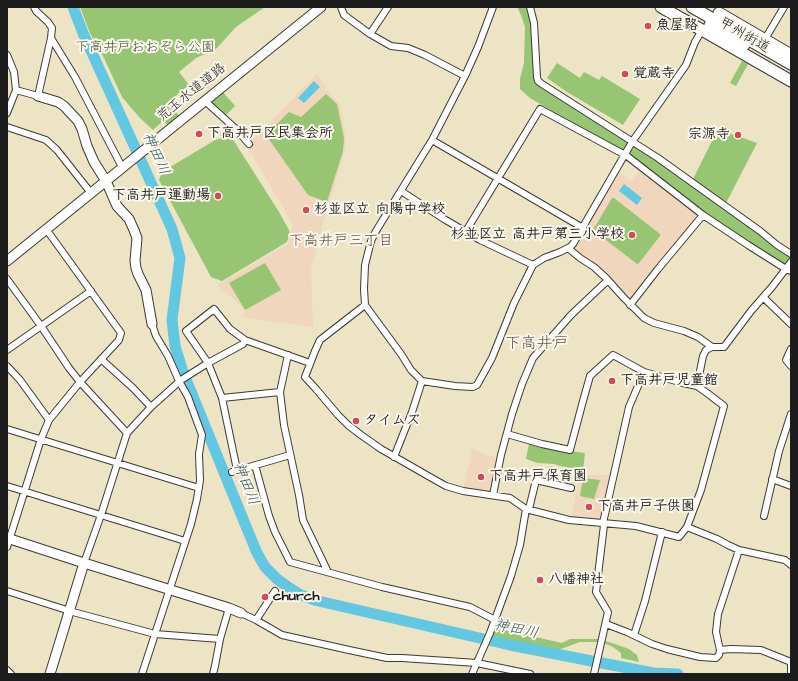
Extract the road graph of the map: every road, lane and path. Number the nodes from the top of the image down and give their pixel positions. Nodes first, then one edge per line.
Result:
1 (34, 7) edge
2 (321, 7) edge
3 (341, 7) edge
4 (388, 7) edge
5 (493, 7) edge
6 (530, 7) edge
7 (661, 7) edge
8 (676, 7) edge
9 (692, 7) edge
10 (708, 7) edge
11 (784, 7) edge
12 (702, 30) junction
13 (370, 34) junction
14 (51, 38) junction
15 (765, 39) junction
16 (7, 55) edge
17 (791, 55) edge
18 (791, 64) edge
19 (791, 72) edge
20 (466, 76) junction
21 (791, 81) edge
22 (16, 90) junction
23 (38, 96) junction
24 (205, 100) junction
25 (7, 113) edge
26 (7, 127) edge
27 (432, 140) junction
28 (633, 142) junction
29 (248, 144) dead end
30 (625, 155) junction
31 (122, 167) junction
32 (498, 178) junction
33 (106, 180) junction
34 (401, 191) junction
35 (91, 193) junction
36 (703, 215) junction
37 (583, 228) junction
38 (46, 229) junction
39 (466, 231) junction
40 (568, 248) junction
41 (791, 254) edge
42 (7, 261) edge
43 (791, 262) edge
44 (533, 265) junction
45 (788, 270) edge
46 (7, 279) edge
47 (608, 280) junction
48 (91, 291) junction
49 (763, 297) junction
50 (365, 305) junction
51 (630, 305) junction
52 (152, 324) joint
53 (791, 324) edge
54 (41, 326) junction
55 (245, 340) junction
56 (712, 346) junction
57 (791, 349) edge
58 (7, 350) edge
59 (288, 356) junction
60 (101, 359) junction
61 (208, 363) junction
62 (310, 363) junction
63 (7, 366) edge
64 (791, 366) edge
65 (644, 372) junction
66 (180, 380) junction
67 (422, 381) junction
68 (80, 382) junction
69 (697, 386) junction
70 (280, 392) junction
71 (222, 398) junction
72 (151, 407) junction
73 (791, 414) edge
74 (49, 420) junction
75 (7, 429) edge
76 (127, 433) junction
77 (507, 434) junction
78 (41, 439) junction
79 (290, 455) junction
80 (394, 457) junction
81 (117, 463) junction
82 (255, 465) junction
83 (772, 478) junction
84 (7, 486) edge
85 (791, 486) edge
86 (199, 488) junction
87 (571, 488) dead end
88 (24, 492) junction
89 (493, 495) junction
90 (528, 509) junction
91 (100, 516) junction
92 (764, 516) dead end
93 (603, 523) junction
94 (687, 527) junction
95 (662, 532) junction
96 (8, 541) edge
97 (185, 541) junction
98 (739, 550) junction
99 (84, 563) junction
100 (791, 565) edge
101 (326, 572) junction
102 (169, 589) junction
103 (7, 591) edge
104 (275, 591) dead end
105 (229, 608) junction
106 (69, 611) junction
107 (241, 613) joint
108 (256, 620) junction
109 (495, 620) junction
110 (606, 624) junction
111 (155, 634) junction
112 (634, 635) junction
113 (220, 639) junction
114 (720, 650) junction
115 (477, 663) junction
116 (7, 670) edge
117 (11, 674) edge
118 (50, 674) edge
119 (142, 674) edge
120 (213, 674) edge
121 (472, 674) edge
122 (530, 674) edge
123 (594, 674) edge
124 (791, 674) edge

1 - 14 street
2 - 24 street, 荒玉水道道路
3 - 13 street
4 - 13 street
5 - 20 street
6 - 28 street
7 - 12 highway, 甲州街道
8 - 19 highway
9 - 18 highway
10 - 15 highway, 甲州街道
11 - 15 street
12 - 21 highway, 甲州街道
12 - 28 street
13 - 20 street
14 - 23 street
14 - 31 street
15 - 17 highway, 甲州街道
16 - 22 street
20 - 27 street
22 - 23 street
22 - 25 street
23 - 33 street
24 - 29 street
24 - 31 street, 荒玉水道道路
26 - 35 street
27 - 32 street
27 - 34 street
28 - 30 street
28 - 41 street
30 - 32 street
30 - 36 street
30 - 37 street
31 - 33 street, 荒玉水道道路
32 - 37 street
32 - 39 street
33 - 35 street, 荒玉水道道路
33 - 52 street
34 - 39 street
34 - 50 street
35 - 38 street, 荒玉水道道路
36 - 45 street
36 - 51 street
37 - 40 street
38 - 42 street, 荒玉水道道路
38 - 48 street
39 - 44 street
40 - 44 street
40 - 47 street
43 - 45 street
44 - 67 street
45 - 49 street
46 - 54 street
47 - 51 street
47 - 77 street
48 - 54 street
48 - 60 street
49 - 53 street
49 - 56 street
50 - 62 street
50 - 67 street
51 - 56 street
52 - 66 street
54 - 58 street
54 - 68 street
55 - 59 street
55 - 61 street
55 - 61 street
56 - 69 street
57 - 64 street
59 - 62 street
59 - 70 street
60 - 68 street
60 - 72 street
61 - 66 street
61 - 71 street
62 - 80 street
63 - 74 street
65 - 69 street
65 - 77 street
65 - 93 street
66 - 72 street
66 - 86 street
67 - 80 street
68 - 74 street
68 - 76 street
69 - 94 street
70 - 71 street
70 - 79 street
71 - 82 street
72 - 76 street
73 - 83 street
74 - 78 street
75 - 78 street
76 - 81 street
77 - 89 street
78 - 81 street
78 - 88 street
79 - 82 street
79 - 101 street
80 - 89 street
81 - 86 street
81 - 91 street
82 - 101 street
83 - 85 street
83 - 92 street
84 - 88 street
86 - 97 street
87 - 90 street
88 - 91 street
88 - 96 street
89 - 90 street
90 - 93 street
90 - 109 street
91 - 97 street
91 - 99 street
93 - 95 street
93 - 110 street
94 - 95 street
94 - 98 street
95 - 112 street
96 - 99 street
97 - 102 street
98 - 100 street
98 - 114 street
99 - 102 street
99 - 106 street
101 - 109 street
102 - 105 street
102 - 111 street
103 - 106 street
104 - 108 street
105 - 107 street
105 - 113 street
106 - 111 street
106 - 118 street
107 - 108 street
108 - 115 street
109 - 115 street
110 - 112 street
110 - 123 street
111 - 113 street
111 - 119 street
112 - 114 street
113 - 120 street
114 - 124 street
115 - 121 street
115 - 122 street
116 - 117 street

